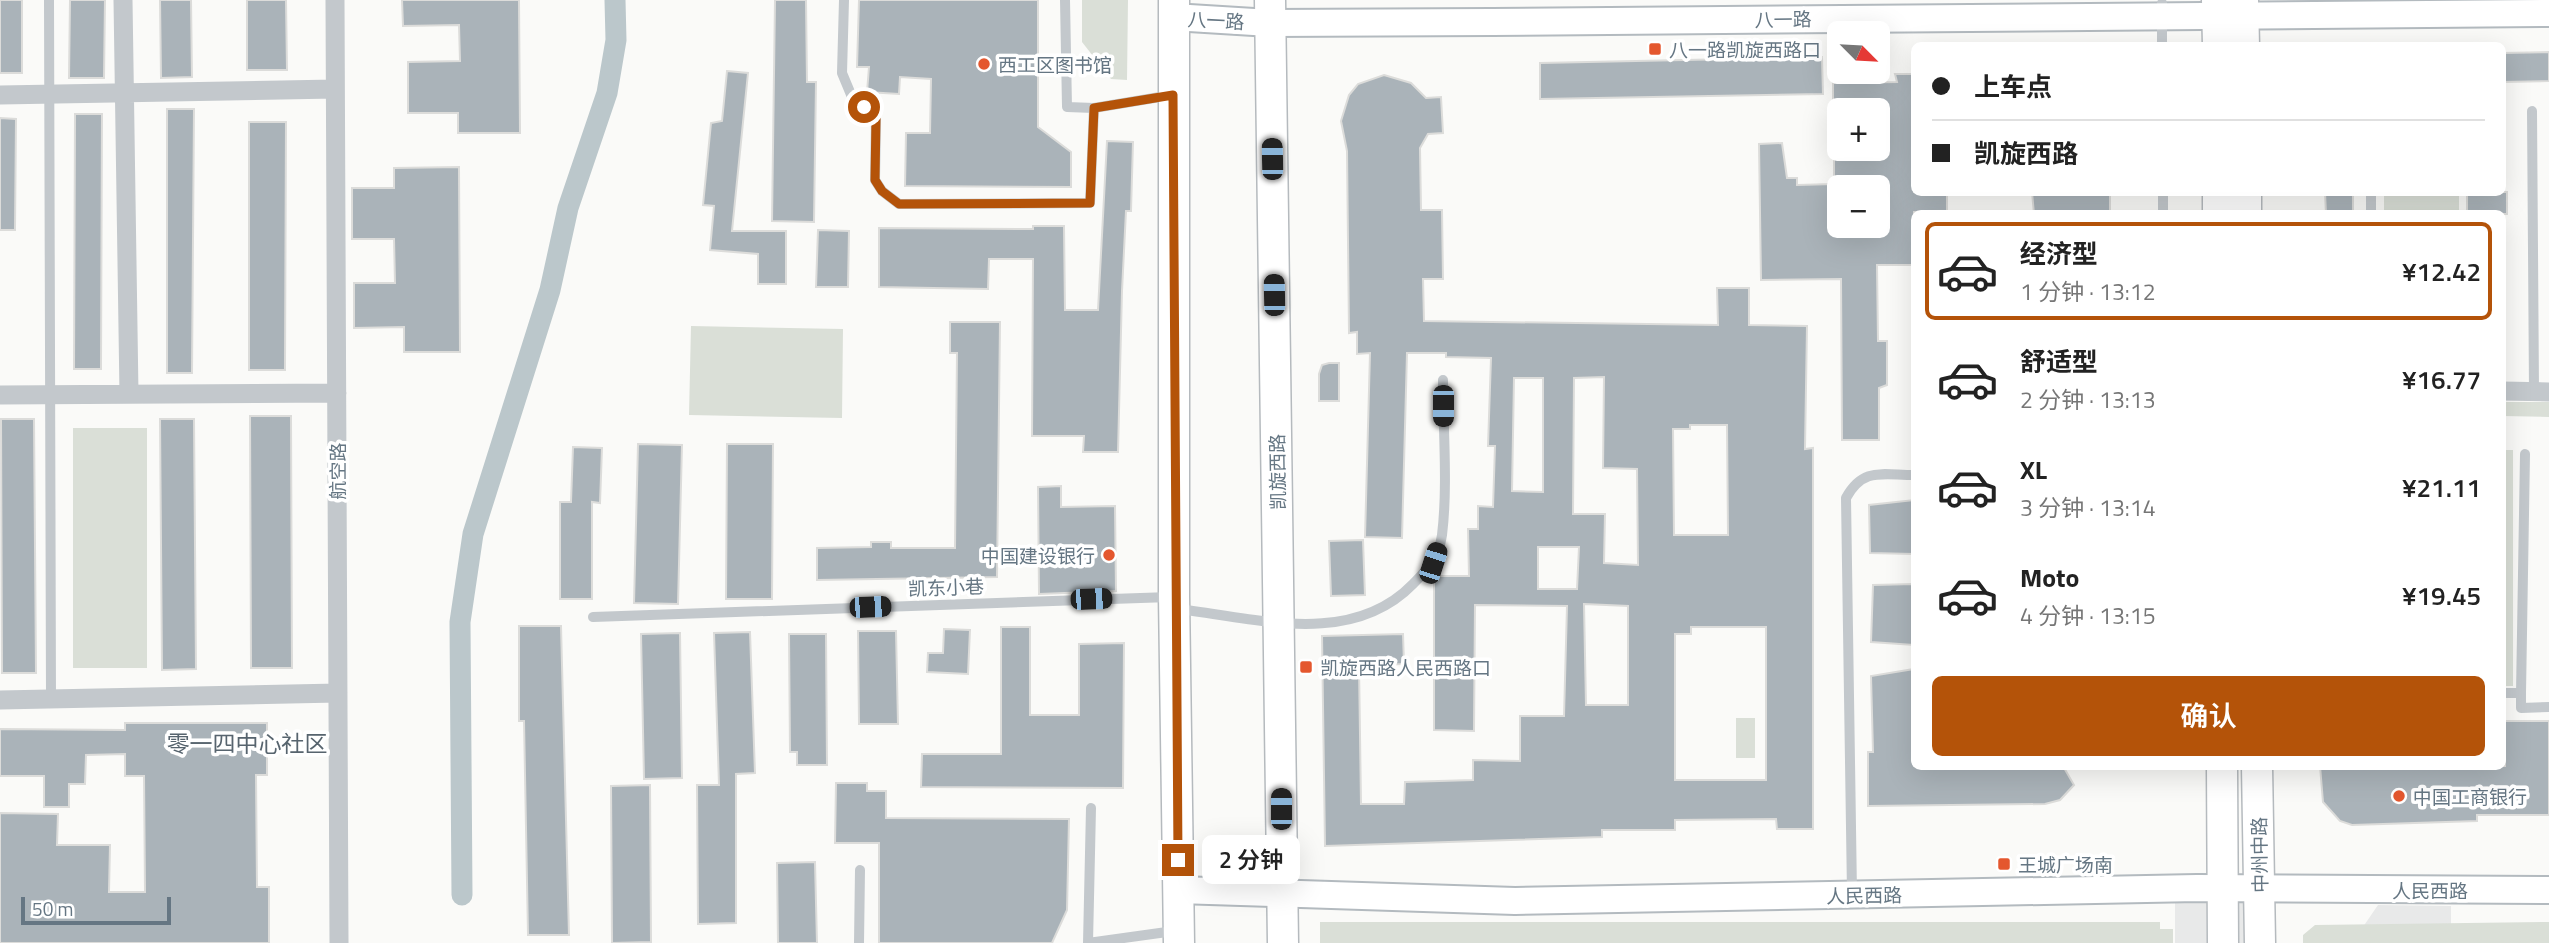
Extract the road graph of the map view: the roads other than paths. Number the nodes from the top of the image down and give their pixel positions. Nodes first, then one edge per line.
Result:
1 (50, 0) edge
2 (123, 0) edge
3 (335, 0) edge
4 (844, 0) edge
5 (1065, 0) edge
6 (2463, 0) edge
7 (2230, 6) edge
8 (1174, 9) edge
9 (2162, 10) junction
10 (1270, 11) edge
11 (2549, 13) edge
12 (2162, 42) edge
13 (2218, 42) edge
14 (2243, 42) edge
15 (335, 89) junction
16 (124, 93) junction
17 (50, 94) junction
18 (0, 95) edge
19 (1173, 95) junction
20 (1094, 108) junction
21 (2532, 111) dead end
22 (1443, 380) dead end
23 (2506, 391) edge
24 (2541, 391) edge
25 (337, 393) junction
26 (129, 394) junction
27 (0, 395) edge
28 (50, 395) junction
29 (2525, 454) dead end
30 (1911, 475) edge
31 (1174, 602) junction
32 (593, 617) dead end
33 (1279, 621) junction
34 (338, 692) junction
35 (2506, 693) edge
36 (2521, 693) junction
37 (51, 699) junction
38 (0, 700) edge
39 (2549, 707) edge
40 (2222, 770) edge
41 (2257, 770) edge
42 (1091, 808) dead end
43 (860, 870) dead end
44 (2222, 888) junction
45 (2260, 889) junction
46 (1178, 890) junction
47 (2549, 890) edge
48 (1282, 892) junction
49 (1852, 895) junction
50 (1178, 937) edge
51 (339, 943) edge
52 (859, 943) edge
53 (1088, 943) edge
54 (1283, 943) edge
55 (2223, 943) edge
56 (2260, 943) edge

1 - 17 lane
2 - 16 street
3 - 15 street, 航空路
4 - 20 lane
5 - 20 lane
6 - 7 street, 八一路
7 - 9 street, 八一路
7 - 11 street, 八一路
7 - 13 main road
7 - 14 main road
8 - 10 street, 八一路
8 - 19 main road
9 - 10 street, 八一路
9 - 12 lane
10 - 33 main road, 凯旋西路
15 - 16 street
15 - 25 street, 航空路
16 - 17 street
16 - 26 street
17 - 18 street
17 - 28 lane
19 - 20 lane
19 - 31 main road
21 - 24 lane
22 - 33 lane, 凯东小巷
23 - 24 street
25 - 26 street
25 - 34 street, 航空路
26 - 28 street
27 - 28 street
28 - 37 lane
29 - 36 lane
30 - 49 lane
31 - 32 lane, 凯东小巷
31 - 33 lane, 凯东小巷
31 - 46 main road
33 - 48 main road, 凯旋西路
34 - 37 street
34 - 51 street, 航空路
35 - 36 lane
36 - 39 lane
37 - 38 street
40 - 44 main road, 中州中路
41 - 45 main road, 中州中路
42 - 53 lane
43 - 52 lane
44 - 45 street, 人民西路
44 - 49 street, 人民西路
44 - 55 main road, 中州中路
45 - 47 street, 人民西路
45 - 56 main road, 中州中路
46 - 48 street, 人民西路
46 - 50 main road
48 - 49 street, 人民西路
48 - 54 main road, 凯旋西路
50 - 53 lane

